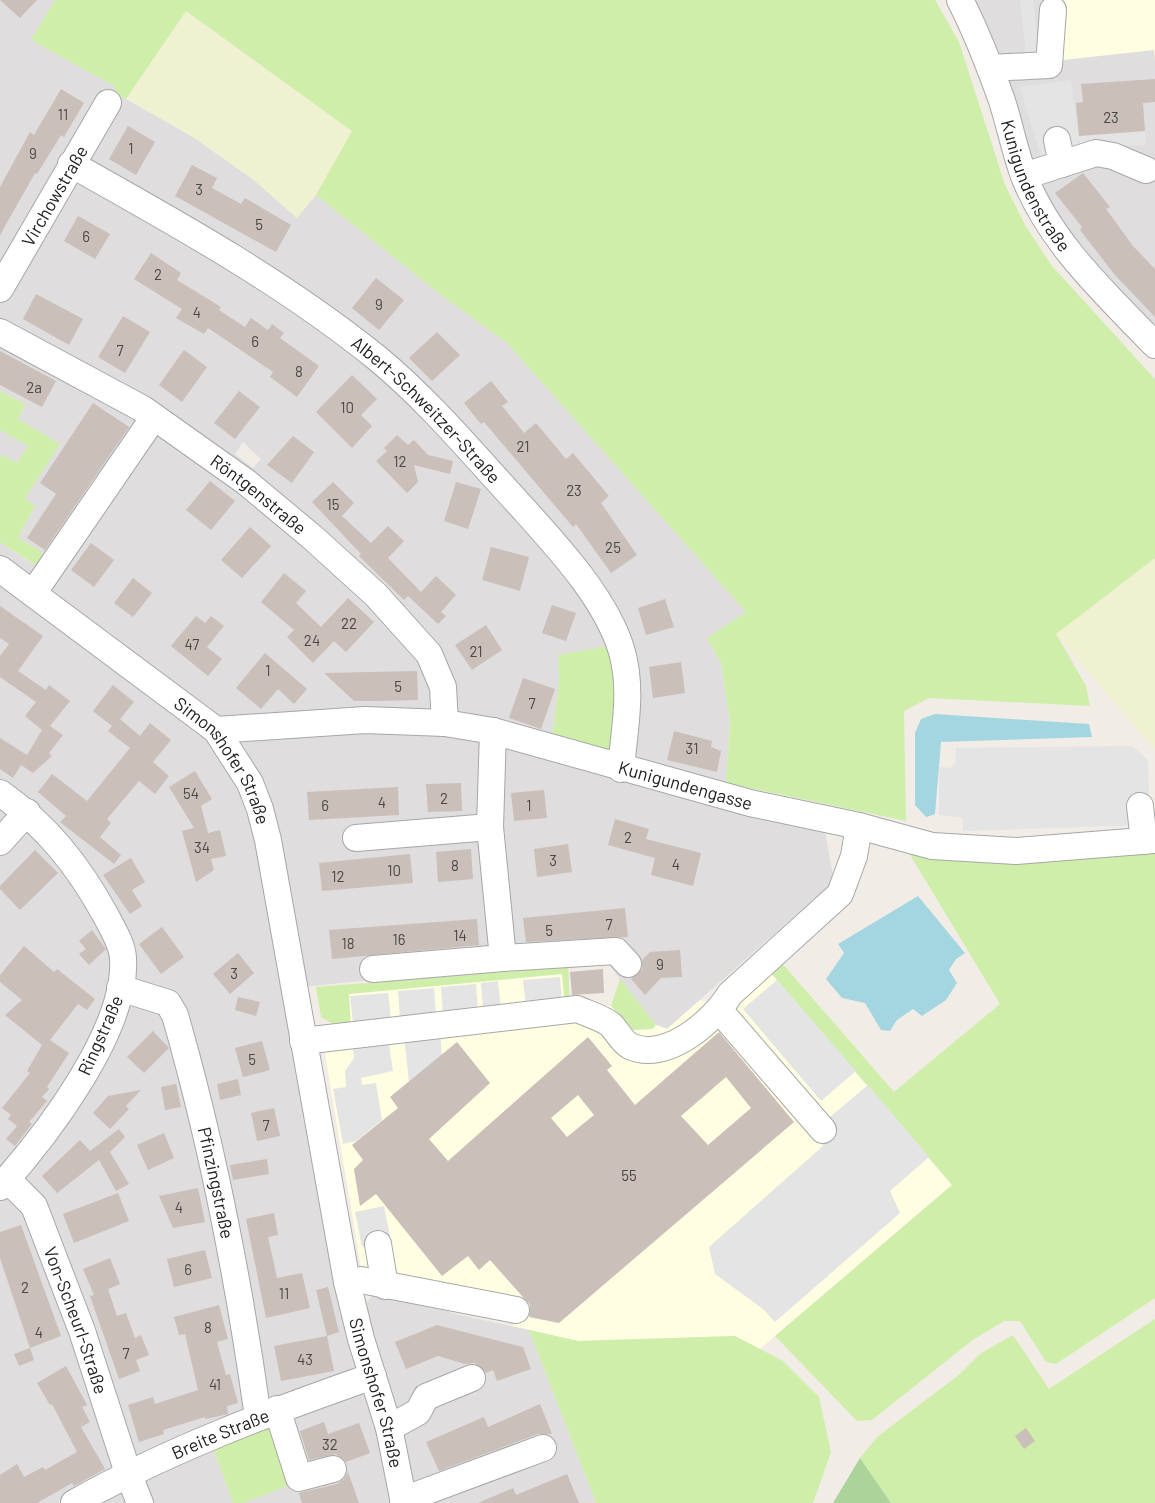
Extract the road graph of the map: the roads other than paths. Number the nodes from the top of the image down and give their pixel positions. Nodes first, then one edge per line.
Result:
1 (960, 0) edge
2 (1053, 10) dead end
3 (990, 68) junction
4 (108, 103) dead end
5 (71, 164) junction
6 (1146, 170) dead end
7 (1024, 176) junction
8 (8, 256) edge
9 (0, 289) edge
10 (0, 332) edge
11 (1155, 345) edge
12 (154, 417) junction
13 (0, 569) edge
14 (34, 592) junction
15 (445, 723) junction
16 (216, 730) junction
17 (493, 731) junction
18 (621, 769) junction
19 (0, 793) edge
20 (1140, 806) dead end
21 (27, 812) junction
22 (859, 826) junction
23 (490, 827) junction
24 (356, 838) dead end
25 (1150, 841) edge
26 (0, 842) edge
27 (503, 958) junction
28 (628, 964) dead end
29 (373, 969) dead end
30 (120, 988) junction
31 (720, 1011) junction
32 (303, 1041) junction
33 (824, 1130) dead end
34 (3, 1183) edge
35 (378, 1244) dead end
36 (347, 1282) junction
37 (385, 1286) junction
38 (516, 1310) dead end
39 (373, 1376) junction
40 (472, 1378) dead end
41 (267, 1413) junction
42 (389, 1428) junction
43 (543, 1449) dead end
44 (333, 1469) dead end
45 (128, 1473) junction
46 (403, 1501) edge
47 (74, 1503) edge
48 (140, 1503) edge

1 - 3 street, Kunigundenstraße
2 - 3 street
3 - 7 street, Kunigundenstraße
4 - 5 street, Virchowstraße
5 - 8 street, Virchowstraße
5 - 18 street, Albert-Schweitzer-Straße
6 - 7 street
7 - 11 street, Kunigundenstraße
8 - 9 street, Virchowstraße
10 - 12 street, Röntgenstraße
12 - 14 street
12 - 15 street, Röntgenstraße
13 - 14 street, Simonshofer Straße
14 - 16 street, Simonshofer Straße
15 - 16 street, Kunigundengasse
15 - 17 street, Kunigundengasse
16 - 32 street, Simonshofer Straße
17 - 18 street, Kunigundengasse
17 - 23 street
18 - 22 street, Kunigundengasse
19 - 21 street, Ringstraße
20 - 25 street
21 - 26 street
21 - 30 street, Ringstraße
22 - 25 street, Kunigundengasse
22 - 31 street
23 - 24 street
23 - 27 street
27 - 28 street
27 - 29 street
30 - 34 street, Ringstraße
30 - 41 street, Pfinzingstraße
31 - 32 street
31 - 33 street
32 - 36 street, Simonshofer Straße
34 - 45 street, Von-Scheurl-Straße
35 - 37 street
36 - 37 street
36 - 39 street, Simonshofer Straße
37 - 38 street
39 - 41 street, Breite Straße
39 - 42 street, Simonshofer Straße
40 - 42 street
41 - 44 street, Pfinzingstraße
41 - 45 street, Breite Straße
42 - 46 street, Simonshofer Straße
43 - 46 street
45 - 47 street, Breite Straße
45 - 48 street, Von-Scheurl-Straße

